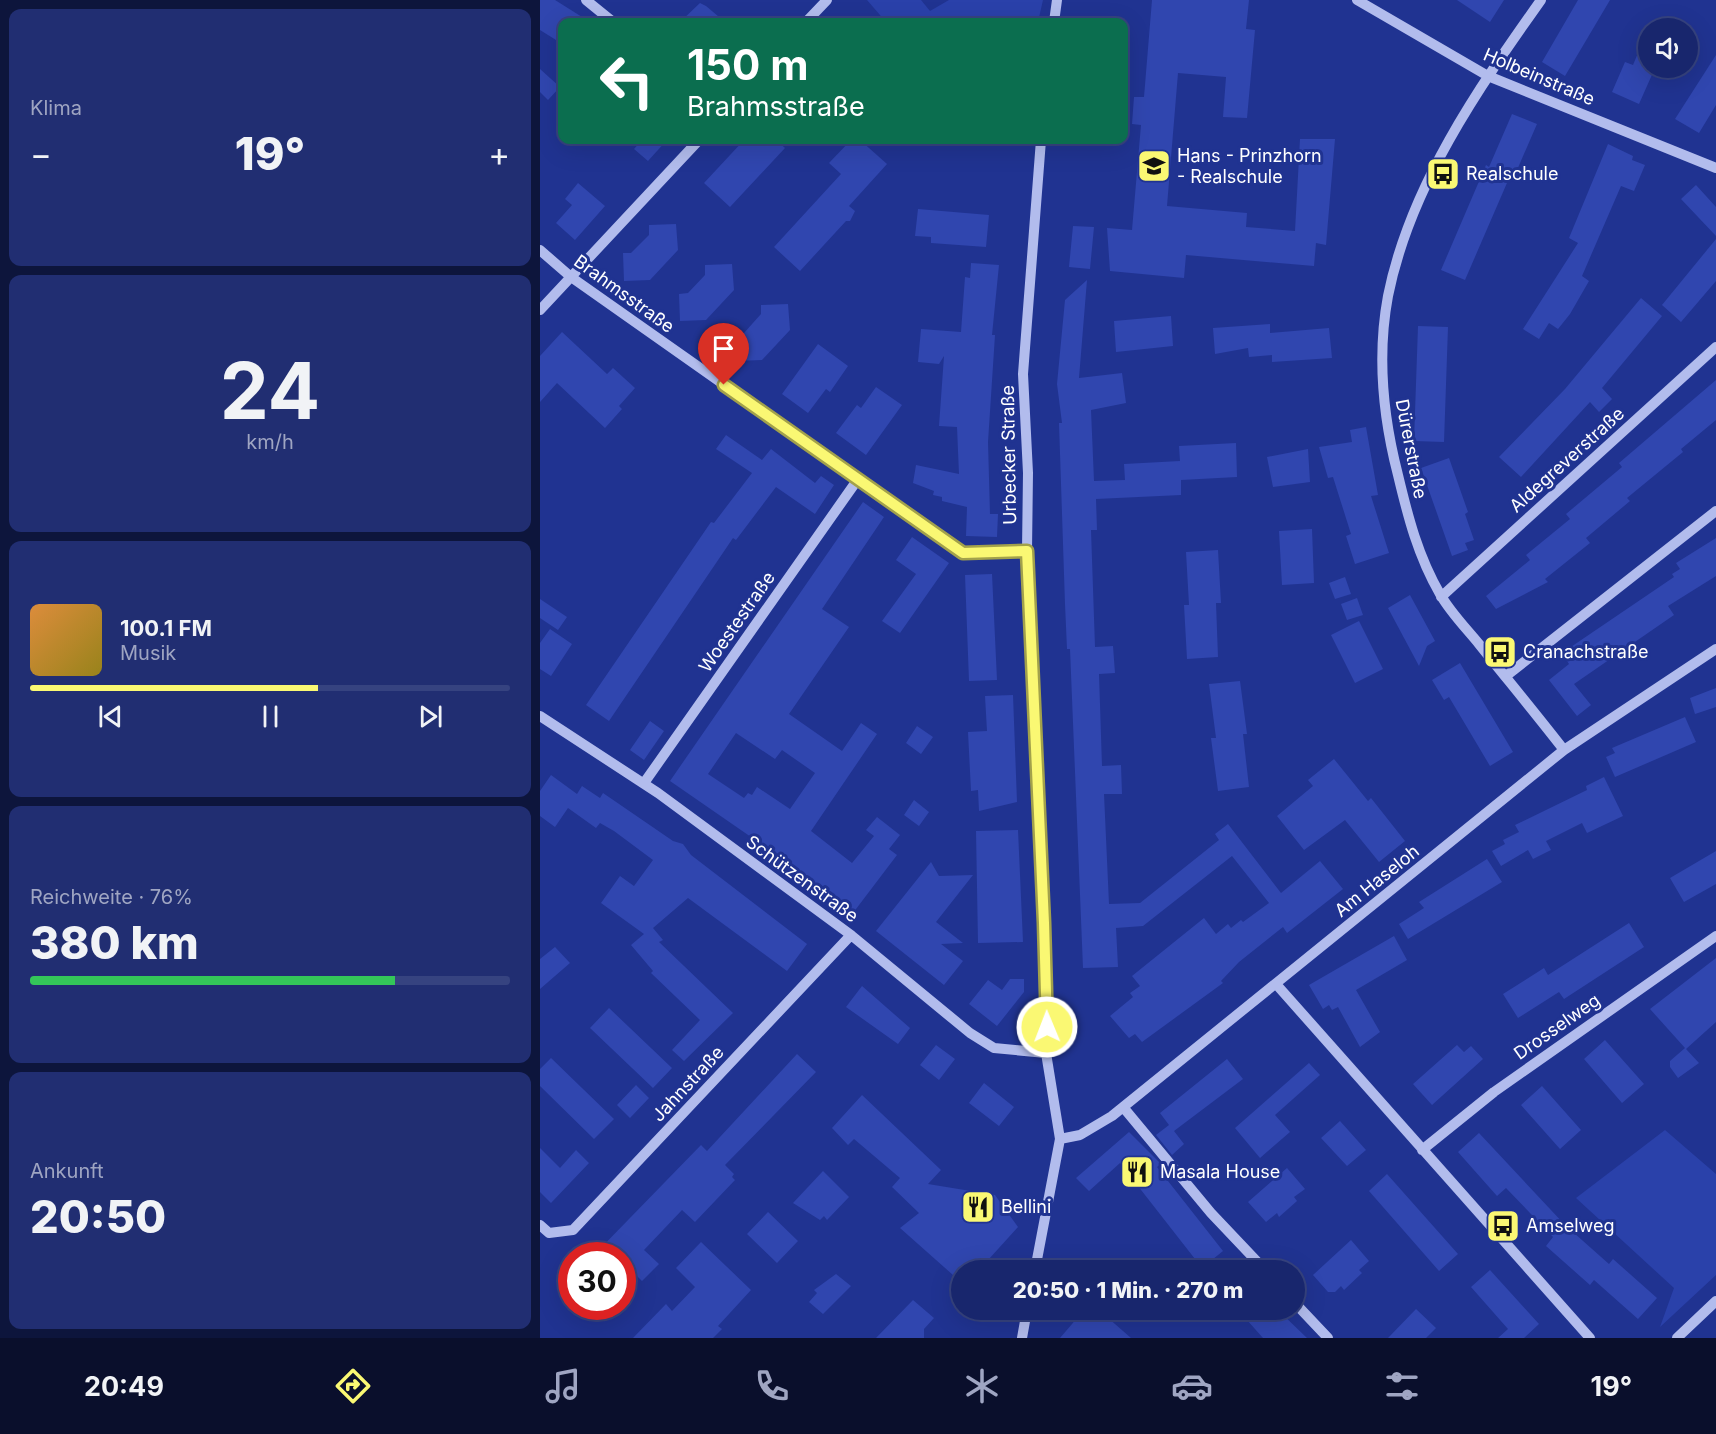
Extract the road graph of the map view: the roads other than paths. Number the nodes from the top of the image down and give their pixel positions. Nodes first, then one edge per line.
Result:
1 (586, 0) edge
2 (827, 0) edge
3 (1057, 0) edge
4 (1357, 0) edge
5 (1541, 0) edge
6 (608, 18) edge
7 (810, 18) edge
8 (1055, 18) edge
9 (1488, 76) junction
10 (695, 144) edge
11 (1041, 144) edge
12 (1716, 168) edge
13 (540, 250) edge
14 (571, 278) junction
15 (540, 310) edge
16 (1716, 347) edge
17 (858, 479) junction
18 (1716, 511) edge
19 (1027, 551) junction
20 (1441, 597) junction
21 (1716, 649) edge
22 (1506, 676) junction
23 (540, 716) edge
24 (1564, 750) junction
25 (644, 783) junction
26 (851, 935) junction
27 (1716, 936) edge
28 (1276, 984) junction
29 (1046, 1053) junction
30 (1123, 1107) junction
31 (1060, 1139) junction
32 (1422, 1150) junction
33 (540, 1226) edge
34 (1037, 1260) edge
35 (1255, 1260) edge
36 (1716, 1301) edge
37 (1305, 1314) edge
38 (1025, 1320) edge
39 (1022, 1338) edge
40 (1328, 1338) edge
41 (1590, 1338) edge
42 (1677, 1338) edge

1 - 6 street
2 - 7 street
3 - 8 street
4 - 9 street, Holbeinstraße
5 - 9 street, Dürerstraße
9 - 12 street, Holbeinstraße
9 - 20 street, Dürerstraße
10 - 14 street
11 - 19 street, Urbecker Straße
13 - 14 street, Brahmsstraße
14 - 15 street
14 - 17 street, Brahmsstraße
16 - 20 street, Aldegreverstraße
17 - 19 street, Brahmsstraße
17 - 25 street, Woestestraße
18 - 22 street
19 - 29 street, Urbecker Straße
20 - 22 street, Dürerstraße
21 - 24 street, Am Haseloh
22 - 24 street, Dürerstraße
23 - 25 street, Schützenstraße
24 - 28 street, Am Haseloh
25 - 26 street, Schützenstraße
26 - 29 street, Schützenstraße
26 - 33 street, Jahnstraße
27 - 32 street, Drosselweg
28 - 30 street, Am Haseloh
28 - 32 street
29 - 31 street, Urbecker Straße
30 - 31 street, Am Haseloh
30 - 35 street
31 - 34 street, Urbecker Straße
32 - 41 street
36 - 42 street
37 - 40 street
38 - 39 street

